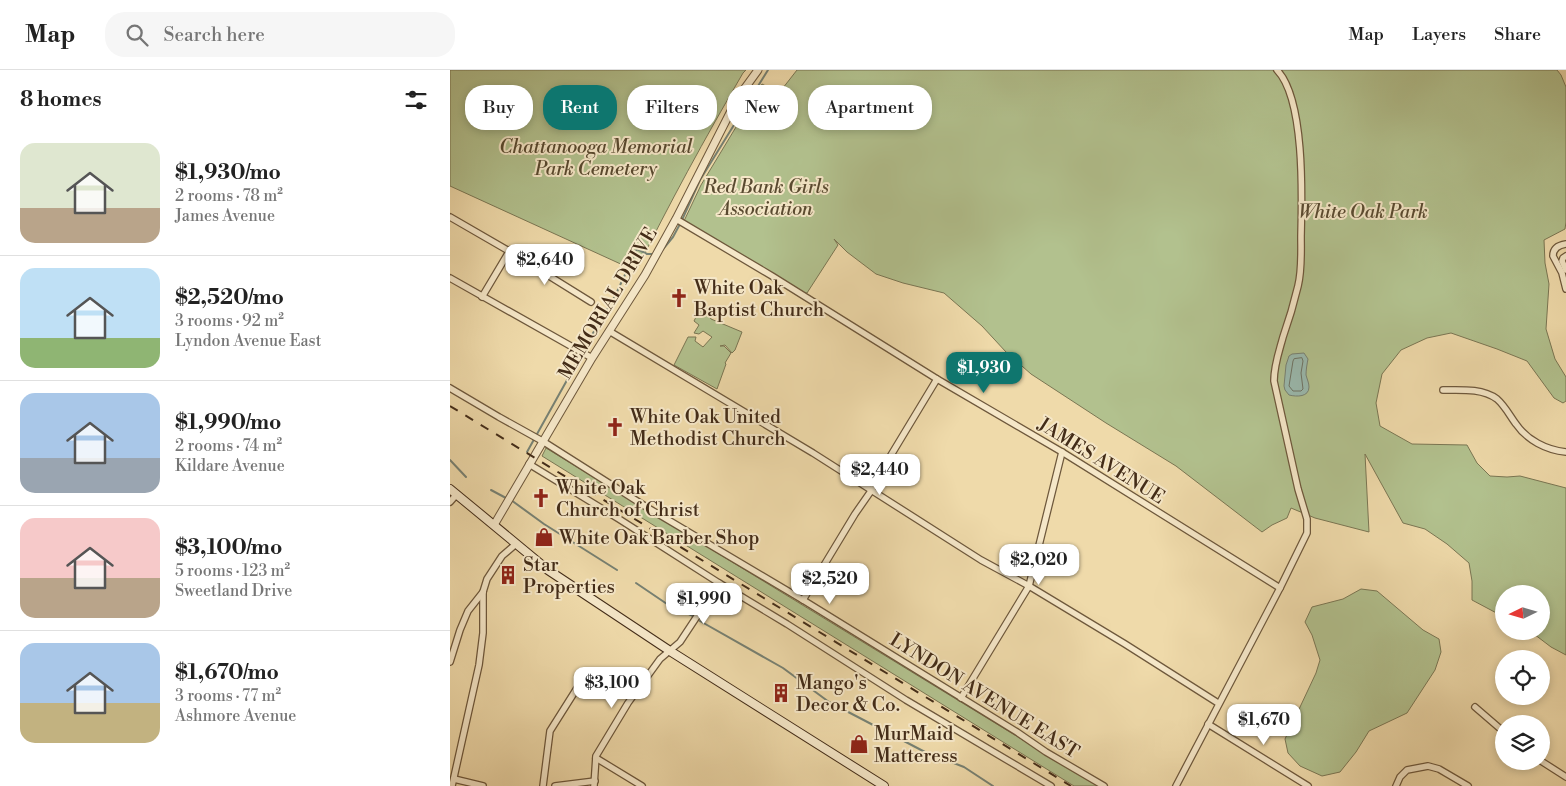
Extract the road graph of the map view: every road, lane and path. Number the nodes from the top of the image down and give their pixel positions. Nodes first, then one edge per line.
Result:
1 (758, 70) edge
2 (1277, 70) edge
3 (450, 217) edge
4 (676, 219) junction
5 (1566, 244) edge
6 (510, 250) junction
7 (1566, 256) edge
8 (1565, 273) edge
9 (450, 278) edge
10 (1566, 289) edge
11 (482, 297) junction
12 (591, 302) dead end
13 (609, 331) junction
14 (592, 358) junction
15 (937, 379) junction
16 (450, 388) edge
17 (1443, 390) dead end
18 (544, 442) junction
19 (1062, 452) junction
20 (1566, 452) edge
21 (529, 464) junction
22 (450, 489) edge
23 (871, 491) junction
24 (457, 494) junction
25 (450, 502) edge
26 (494, 525) junction
27 (516, 544) junction
28 (719, 582) junction
29 (1029, 586) junction
30 (1280, 588) junction
31 (483, 592) junction
32 (803, 600) junction
33 (670, 651) junction
34 (450, 662) edge
35 (579, 685) dead end
36 (961, 698) junction
37 (1218, 703) junction
38 (1475, 707) dead end
39 (1208, 724) junction
40 (1495, 724) edge
41 (596, 758) junction
42 (1550, 767) edge
43 (1566, 777) edge
44 (454, 779) junction
45 (594, 783) edge
46 (452, 786) edge
47 (483, 786) edge
48 (543, 786) edge
49 (555, 786) edge
50 (642, 786) edge
51 (884, 786) edge
52 (1051, 786) edge
53 (1104, 786) edge
54 (1176, 786) edge
55 (1308, 786) edge
56 (1396, 786) edge
57 (1468, 786) edge

1 - 4 street, MEMORIAL DRIVE
2 - 30 street
3 - 6 street
4 - 13 street, MEMORIAL DRIVE
4 - 15 street, JAMES AVENUE
5 - 8 street
6 - 11 street
6 - 12 street
7 - 8 street
8 - 10 street
9 - 11 street
11 - 14 street
13 - 14 street, MEMORIAL DRIVE
13 - 23 street
14 - 18 street, MEMORIAL DRIVE
15 - 19 street, JAMES AVENUE
15 - 23 street
16 - 18 street, LYNDON AVENUE EAST
17 - 20 street
18 - 21 street, MEMORIAL DRIVE
18 - 32 street, LYNDON AVENUE EAST
19 - 29 street
19 - 30 street, JAMES AVENUE
21 - 26 street, MEMORIAL DRIVE
21 - 28 street
22 - 24 main road
23 - 29 street
23 - 32 street
24 - 25 street
24 - 26 main road
26 - 27 main road
27 - 31 street
27 - 33 main road
28 - 33 street
28 - 52 street
29 - 36 street
29 - 37 street
30 - 37 street
31 - 34 street
31 - 44 street
32 - 36 street, LYNDON AVENUE EAST
33 - 41 street
33 - 51 main road
35 - 48 street
36 - 53 street, LYNDON AVENUE EAST
37 - 39 street
38 - 40 street
39 - 54 street
39 - 55 street
41 - 45 street
41 - 50 street
42 - 43 street
44 - 46 street
44 - 47 street
45 - 49 street
56 - 57 street

